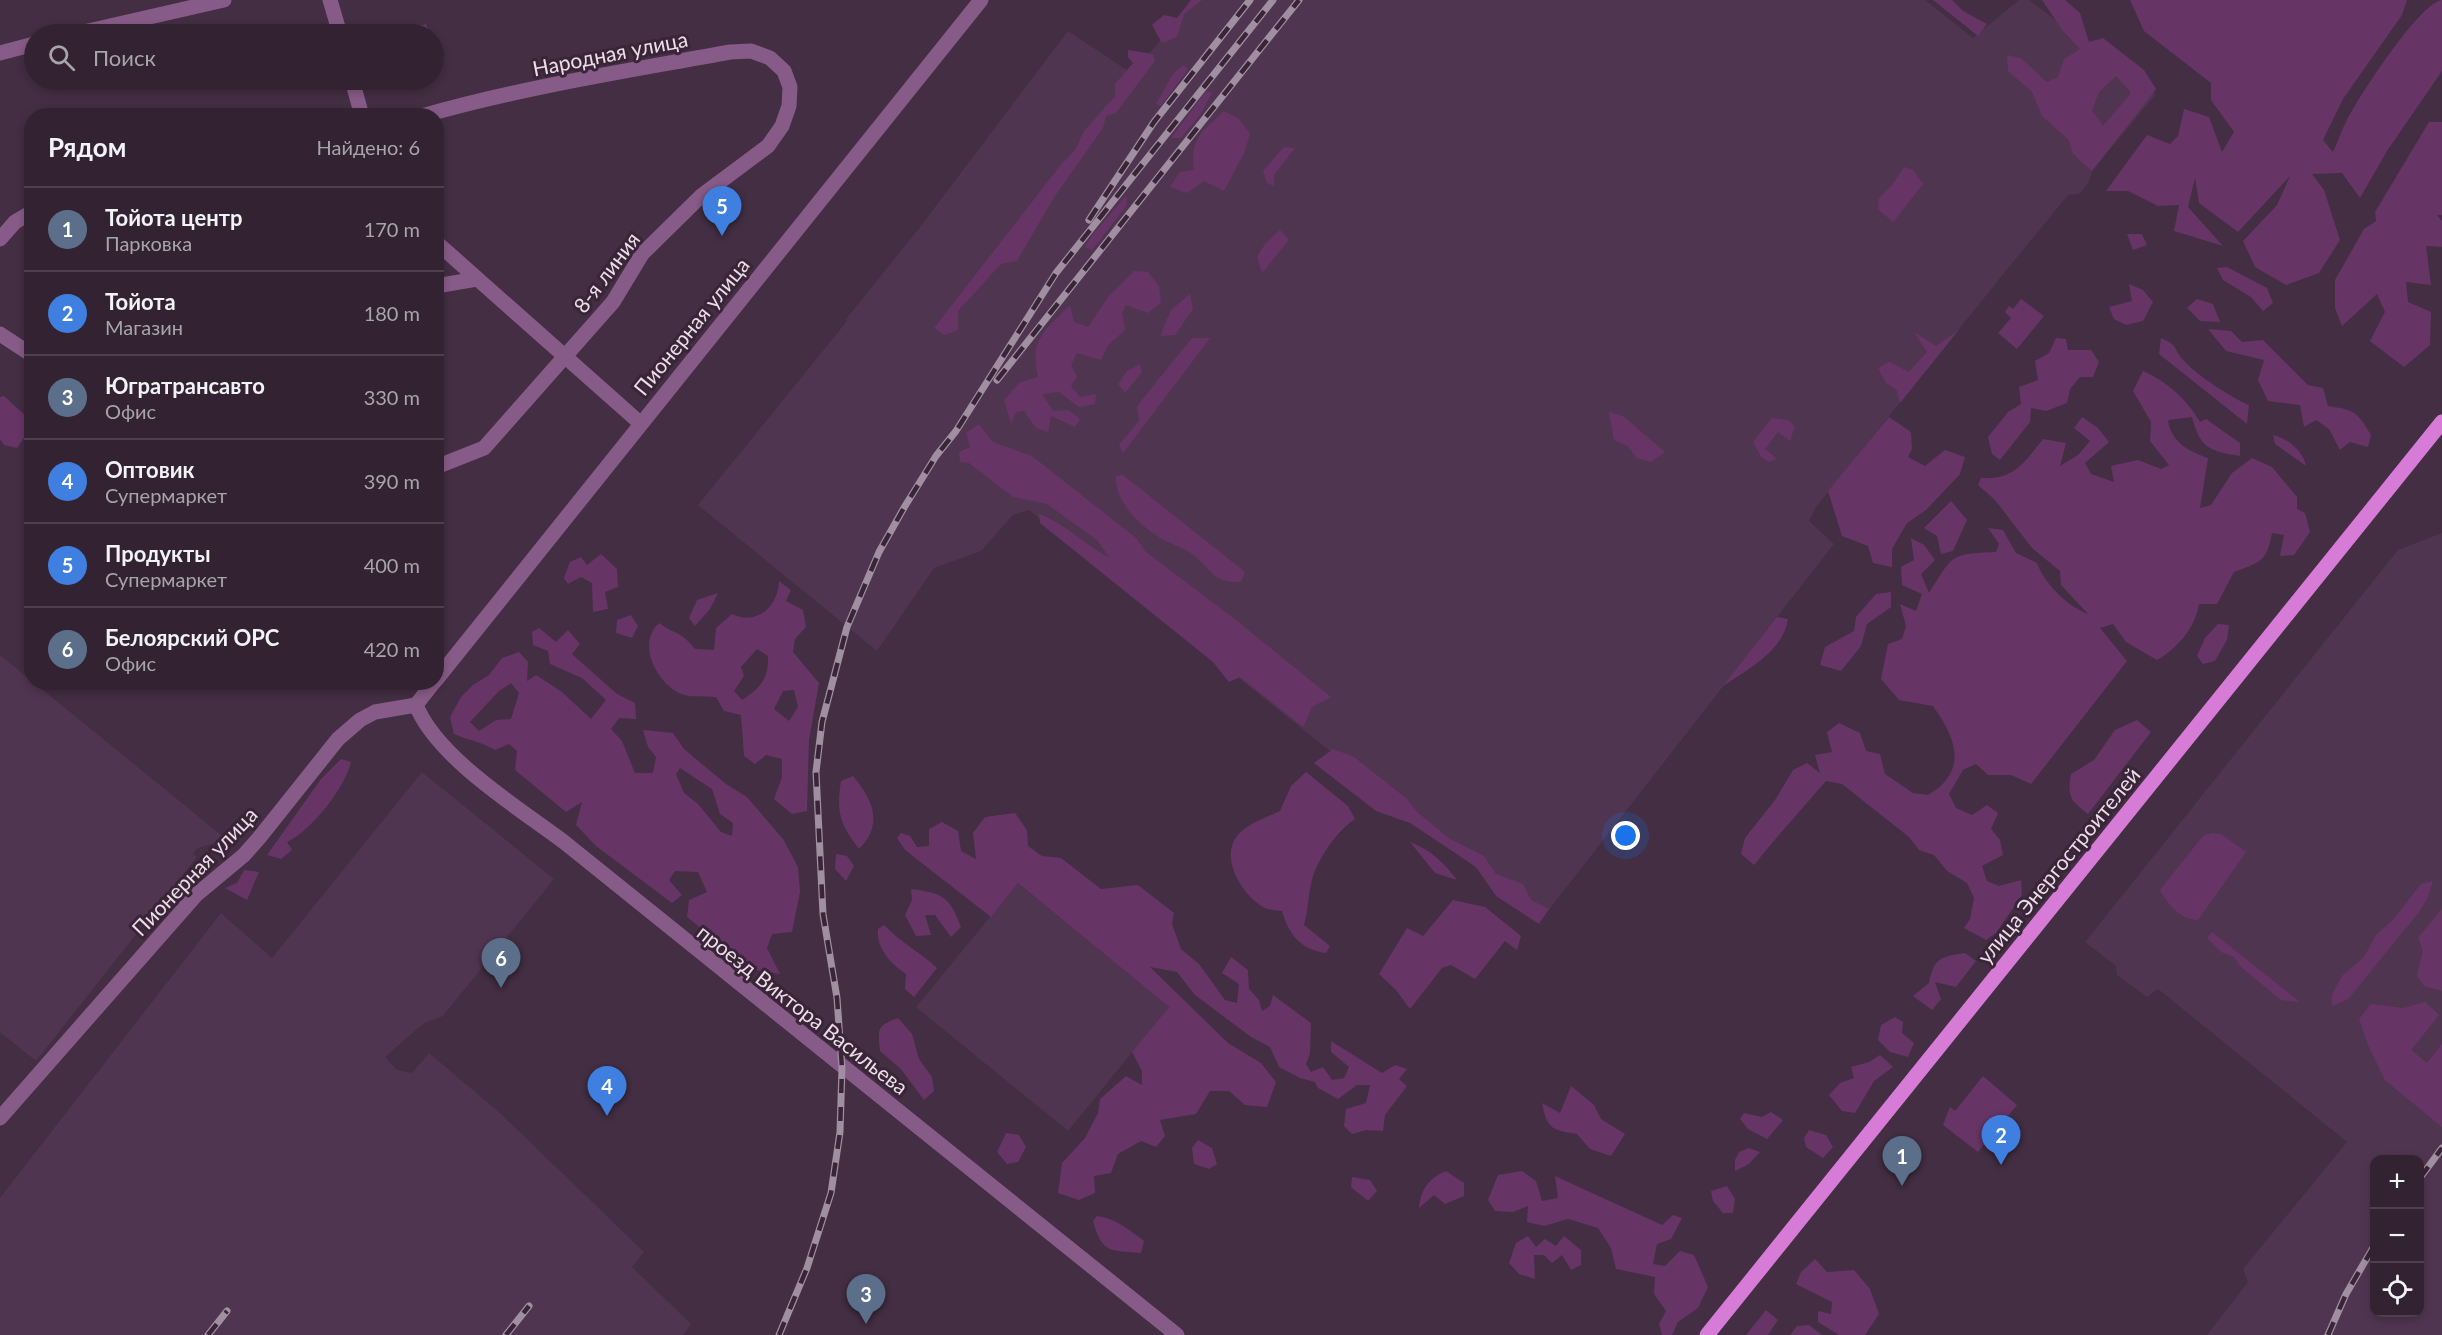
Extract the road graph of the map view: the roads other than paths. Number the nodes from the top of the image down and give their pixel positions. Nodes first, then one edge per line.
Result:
1 (224, 0) edge
2 (330, 0) edge
3 (981, 0) edge
4 (119, 24) edge
5 (337, 24) edge
6 (24, 47) edge
7 (0, 53) edge
8 (790, 87) joint
9 (355, 90) edge
10 (360, 108) edge
11 (444, 109) edge
12 (24, 217) edge
13 (0, 239) edge
14 (444, 249) edge
15 (477, 279) junction
16 (444, 285) edge
17 (0, 334) edge
18 (24, 350) edge
19 (565, 357) junction
20 (2442, 422) edge
21 (640, 423) junction
22 (444, 464) edge
23 (444, 670) edge
24 (428, 690) edge
25 (416, 705) junction
26 (0, 1118) edge
27 (1177, 1335) edge
28 (1707, 1335) edge

1 - 4 street
2 - 5 street
3 - 21 street, Пионерная улица
6 - 7 street
8 - 11 street, Народная улица
8 - 19 street, 8-я линия
9 - 10 street
12 - 13 street
14 - 15 street
15 - 16 street
15 - 19 street
17 - 18 street
19 - 21 street
19 - 22 street, 8-я линия
20 - 28 main road, улица Энергостроителей
21 - 23 street, Пионерная улица
24 - 25 street, Пионерная улица
25 - 26 street, Пионерная улица
25 - 27 street, проезд Виктора Васильева

